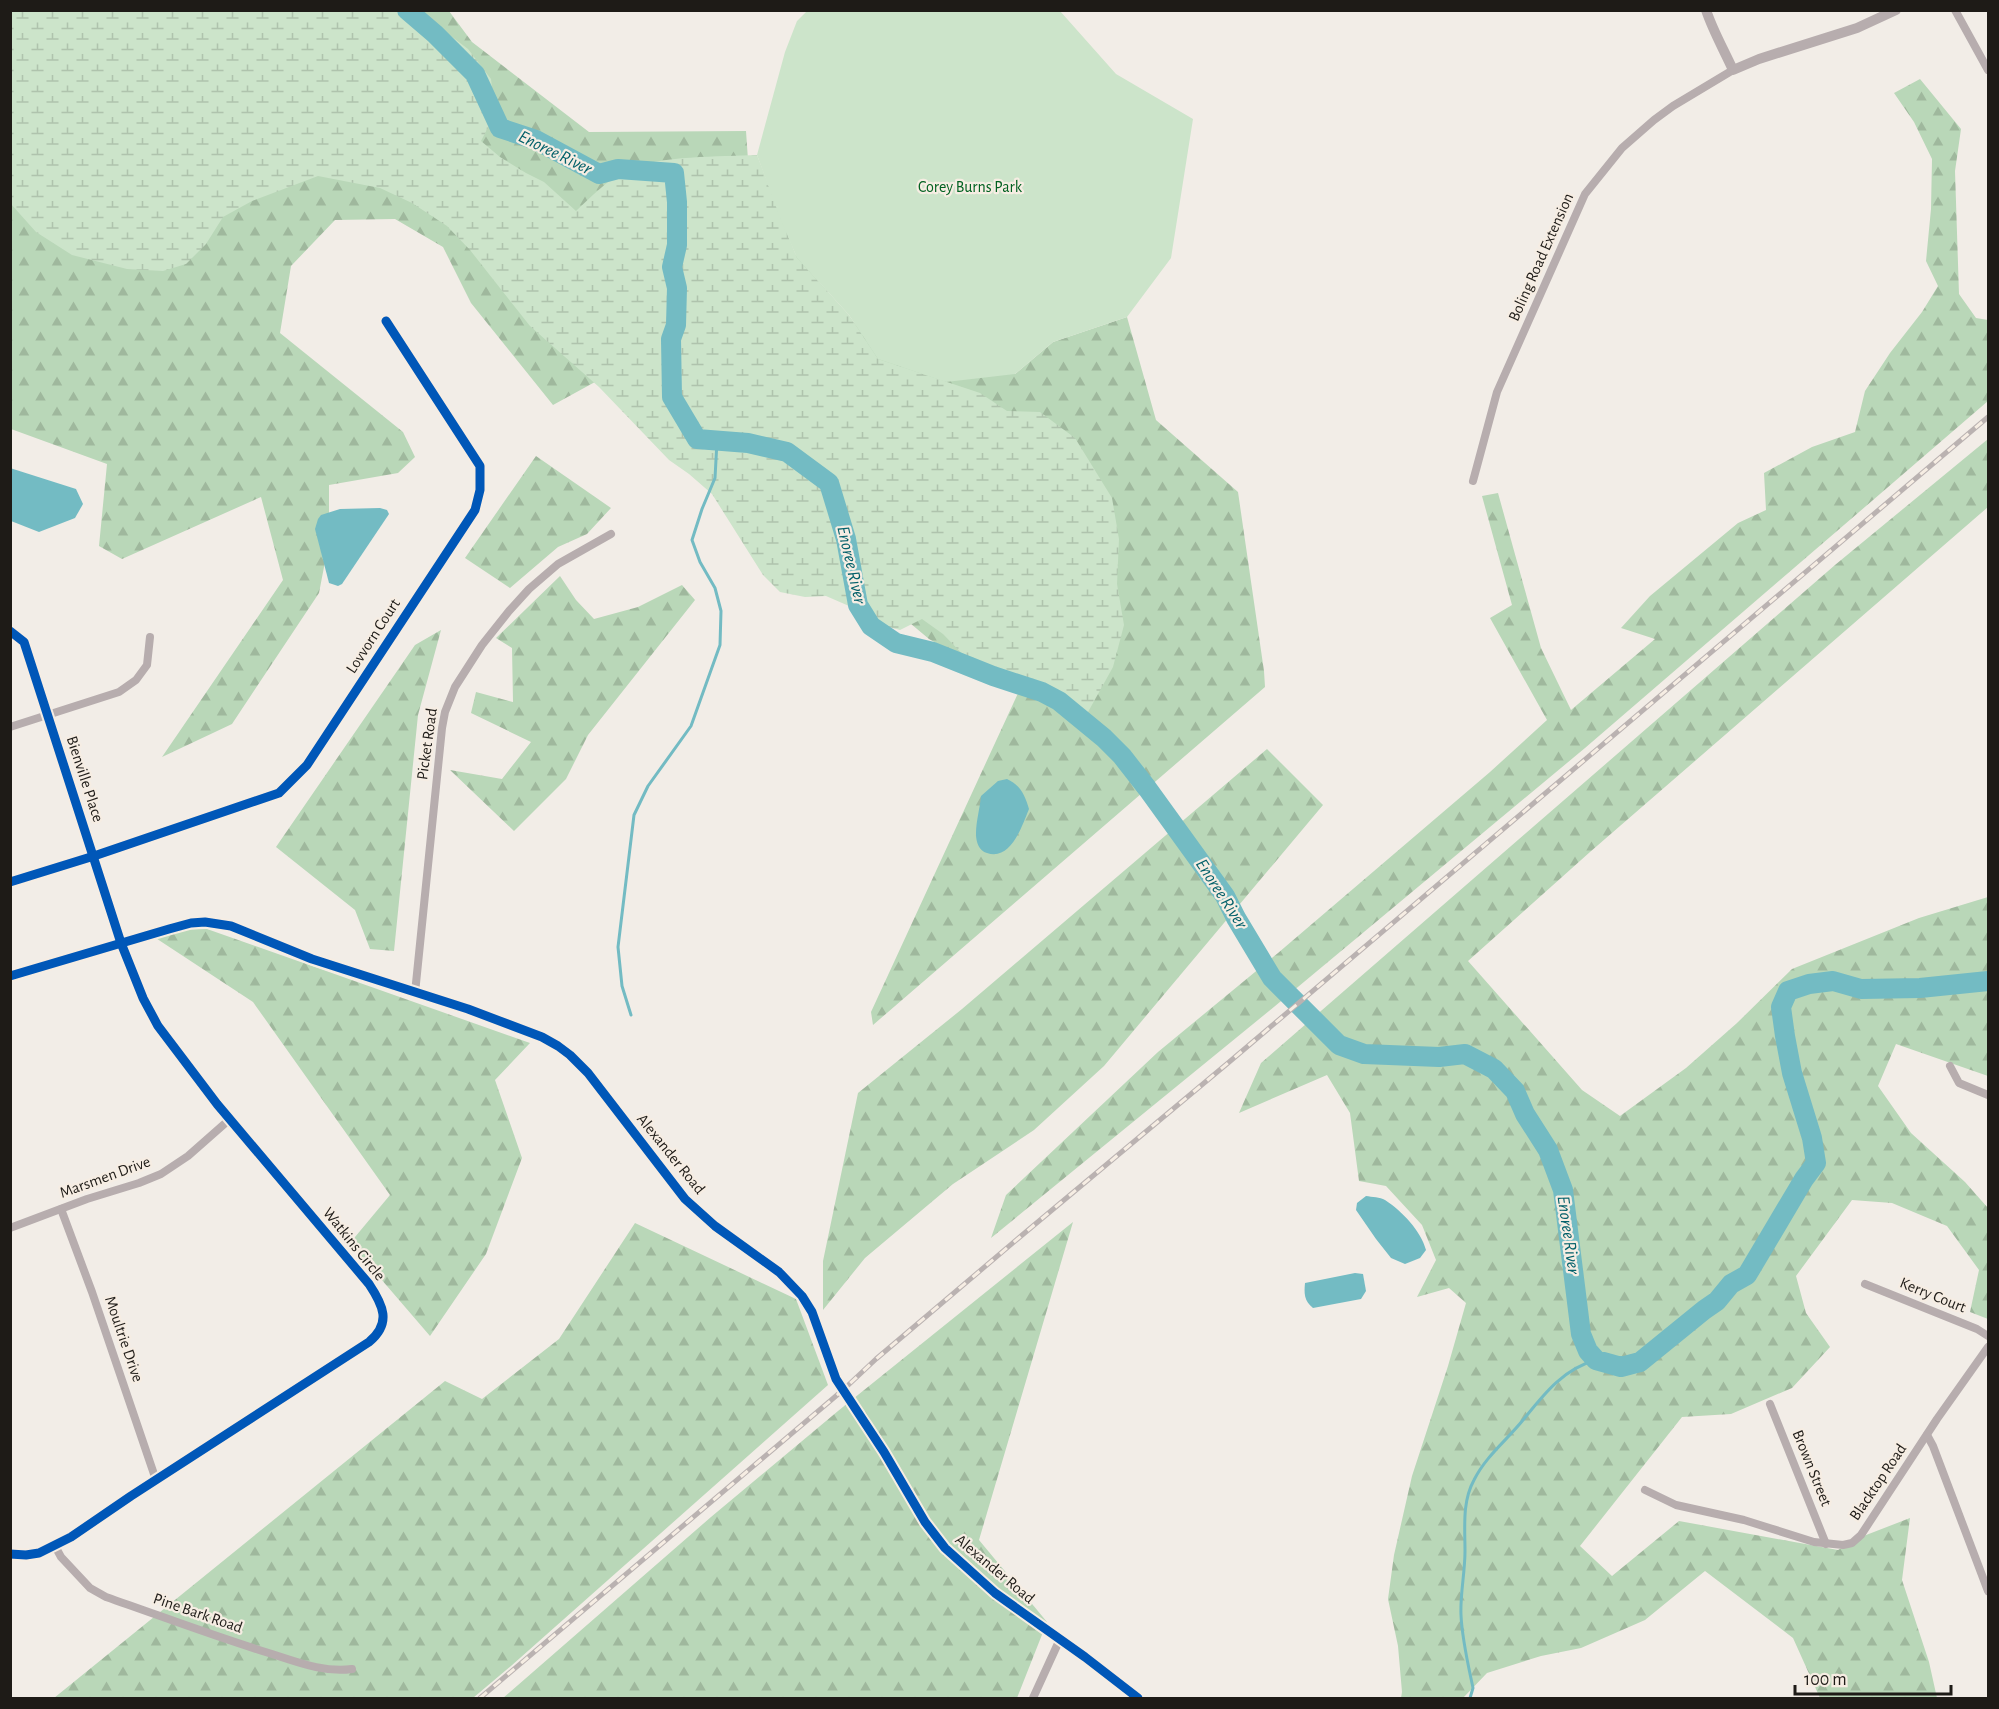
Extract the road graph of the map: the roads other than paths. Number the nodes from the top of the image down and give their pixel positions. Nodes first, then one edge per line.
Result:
1 (1706, 10) edge
2 (1896, 10) edge
3 (1955, 10) edge
4 (1732, 70) junction
5 (1989, 70) edge
6 (386, 321) dead end
7 (1473, 481) dead end
8 (611, 534) dead end
9 (10, 631) edge
10 (150, 637) dead end
11 (48, 715) junction
12 (10, 727) edge
13 (94, 856) junction
14 (10, 882) edge
15 (121, 943) junction
16 (10, 976) edge
17 (415, 993) junction
18 (1950, 1066) dead end
19 (1989, 1095) edge
20 (230, 1119) junction
21 (61, 1209) junction
22 (10, 1228) edge
23 (1866, 1284) dead end
24 (1989, 1336) edge
25 (1989, 1347) edge
26 (1770, 1404) dead end
27 (1927, 1436) junction
28 (156, 1480) junction
29 (1645, 1490) dead end
30 (1826, 1544) junction
31 (55, 1546) junction
32 (10, 1554) edge
33 (1989, 1591) edge
34 (1060, 1639) junction
35 (352, 1669) dead end
36 (1033, 1698) edge
37 (1138, 1698) edge

1 - 4 street
2 - 4 street
3 - 5 street
4 - 7 street, Boling Road Extension
6 - 13 street, Lovvorn Court
8 - 17 street, Picket Road
9 - 11 street, Bienville Place
10 - 11 street
11 - 12 street
11 - 13 street, Bienville Place
13 - 14 street, Lovvorn Court
13 - 15 street, Bienville Place
15 - 16 street, Alexander Road
15 - 17 street, Alexander Road
15 - 20 street, Watkins Circle
17 - 34 street, Alexander Road
18 - 19 street
20 - 21 street, Marsmen Drive
20 - 28 street, Watkins Circle
21 - 22 street, Marsmen Drive
21 - 28 street, Moultrie Drive
23 - 24 street, Kerry Court
25 - 27 street, Blacktop Road
26 - 30 street, Brown Street
27 - 30 street, Blacktop Road
27 - 33 street
28 - 31 street, Watkins Circle
29 - 30 street, Blacktop Road
31 - 32 street, Watkins Circle
31 - 35 street, Pine Bark Road
34 - 36 street
34 - 37 street, Alexander Road

